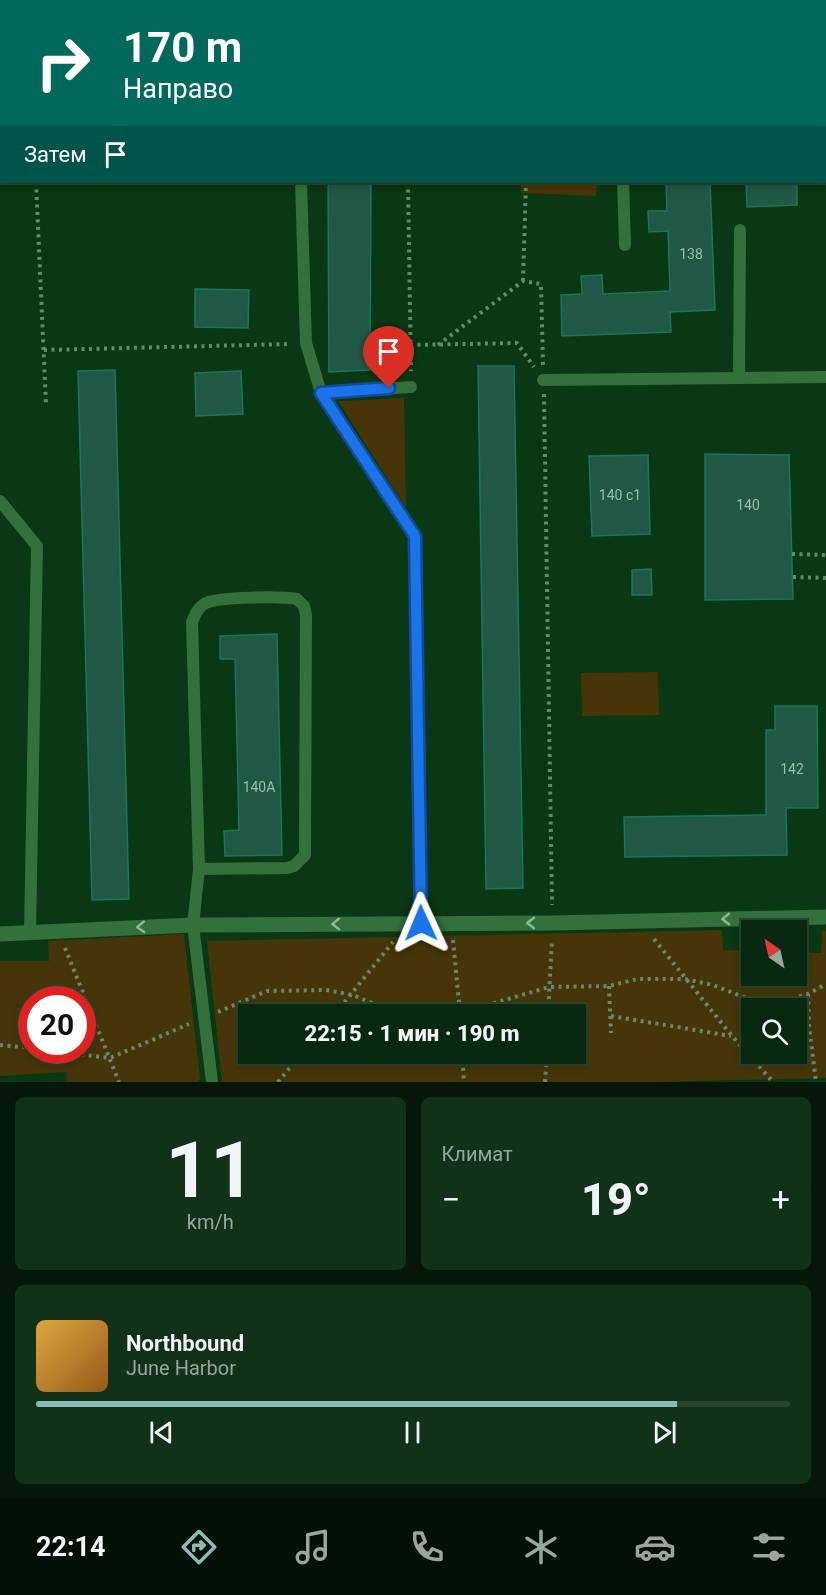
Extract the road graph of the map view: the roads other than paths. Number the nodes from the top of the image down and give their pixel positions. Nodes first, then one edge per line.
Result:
1 (301, 183) edge
2 (623, 183) edge
3 (740, 230) dead end
4 (625, 245) dead end
5 (826, 377) edge
6 (739, 378) junction
7 (543, 380) road end
8 (411, 387) road end
9 (321, 393) junction
10 (0, 501) edge
11 (199, 869) junction
12 (826, 917) edge
13 (414, 923) junction
14 (193, 925) junction
15 (30, 933) junction
16 (0, 934) edge
17 (212, 1082) edge

1 - 9 lane
2 - 4 lane
3 - 6 lane
5 - 6 lane
6 - 7 lane
8 - 9 lane
9 - 13 lane
10 - 15 lane
11 - 11 lane
11 - 14 lane
12 -> 13 street
13 -> 14 street
14 -> 15 street
14 - 17 lane
15 - 16 street

